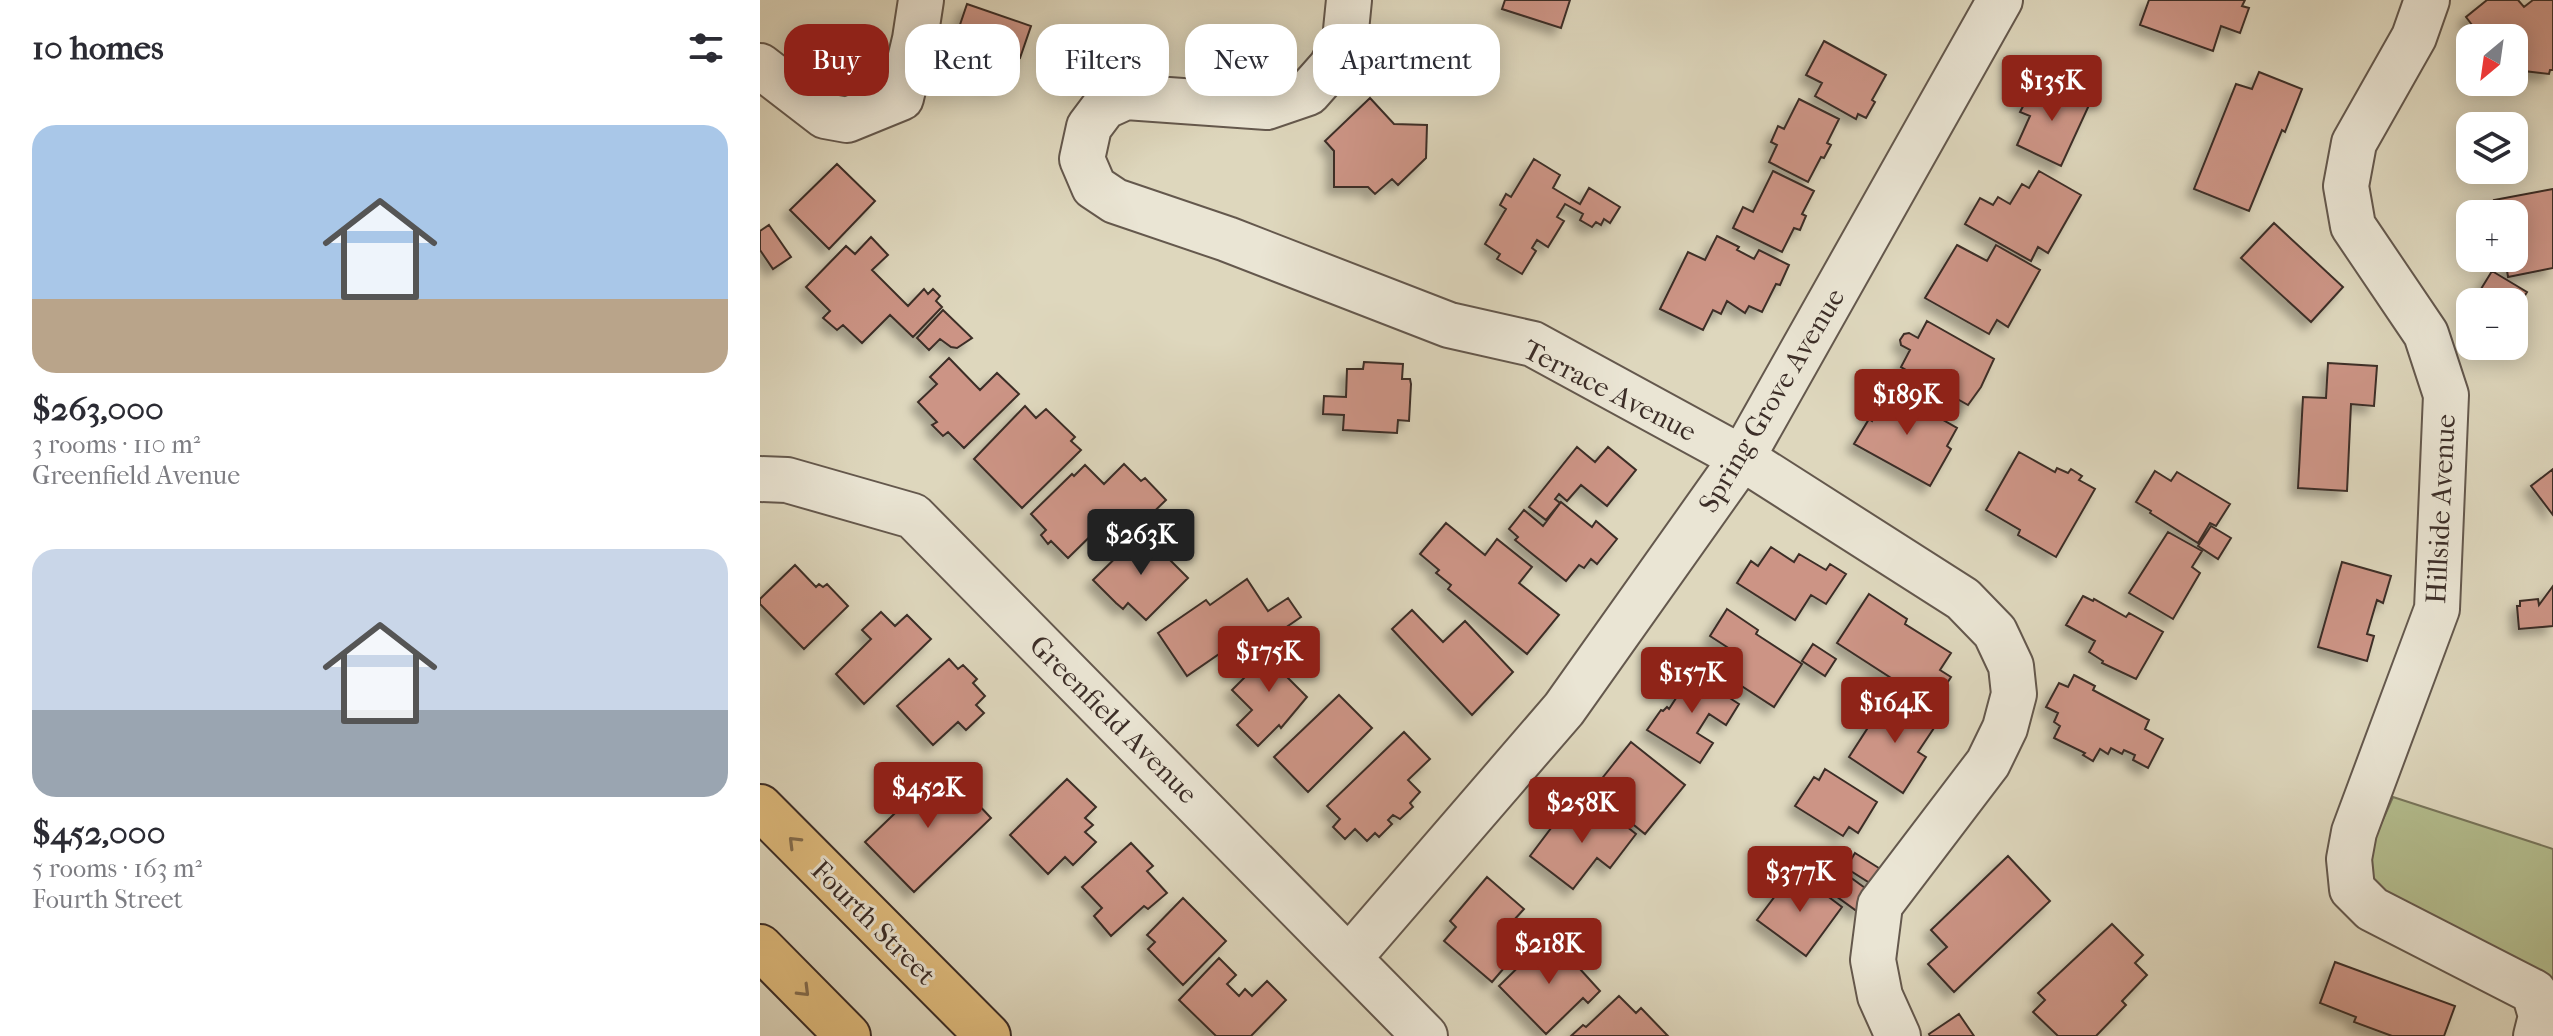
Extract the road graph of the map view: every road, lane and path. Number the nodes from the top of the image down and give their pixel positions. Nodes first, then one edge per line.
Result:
1 (921, 0) edge
2 (1349, 0) edge
3 (2000, 0) edge
4 (2427, 0) edge
5 (760, 66) edge
6 (1742, 458) junction
7 (760, 479) edge
8 (760, 807) edge
9 (760, 947) edge
10 (1349, 958) junction
11 (848, 1036) edge
12 (988, 1036) edge
13 (1425, 1036) edge
14 (1898, 1036) edge
15 (2536, 1036) edge

1 - 5 street
2 - 6 street, Terrace Avenue
3 - 6 street, Spring Grove Avenue
4 - 15 street, Hillside Avenue
6 - 10 street, Spring Grove Avenue
6 - 14 street, Terrace Avenue
7 - 10 street, Greenfield Avenue
12 -> 8 main road, Fourth Street
9 -> 11 main road
10 - 13 street, Greenfield Avenue

